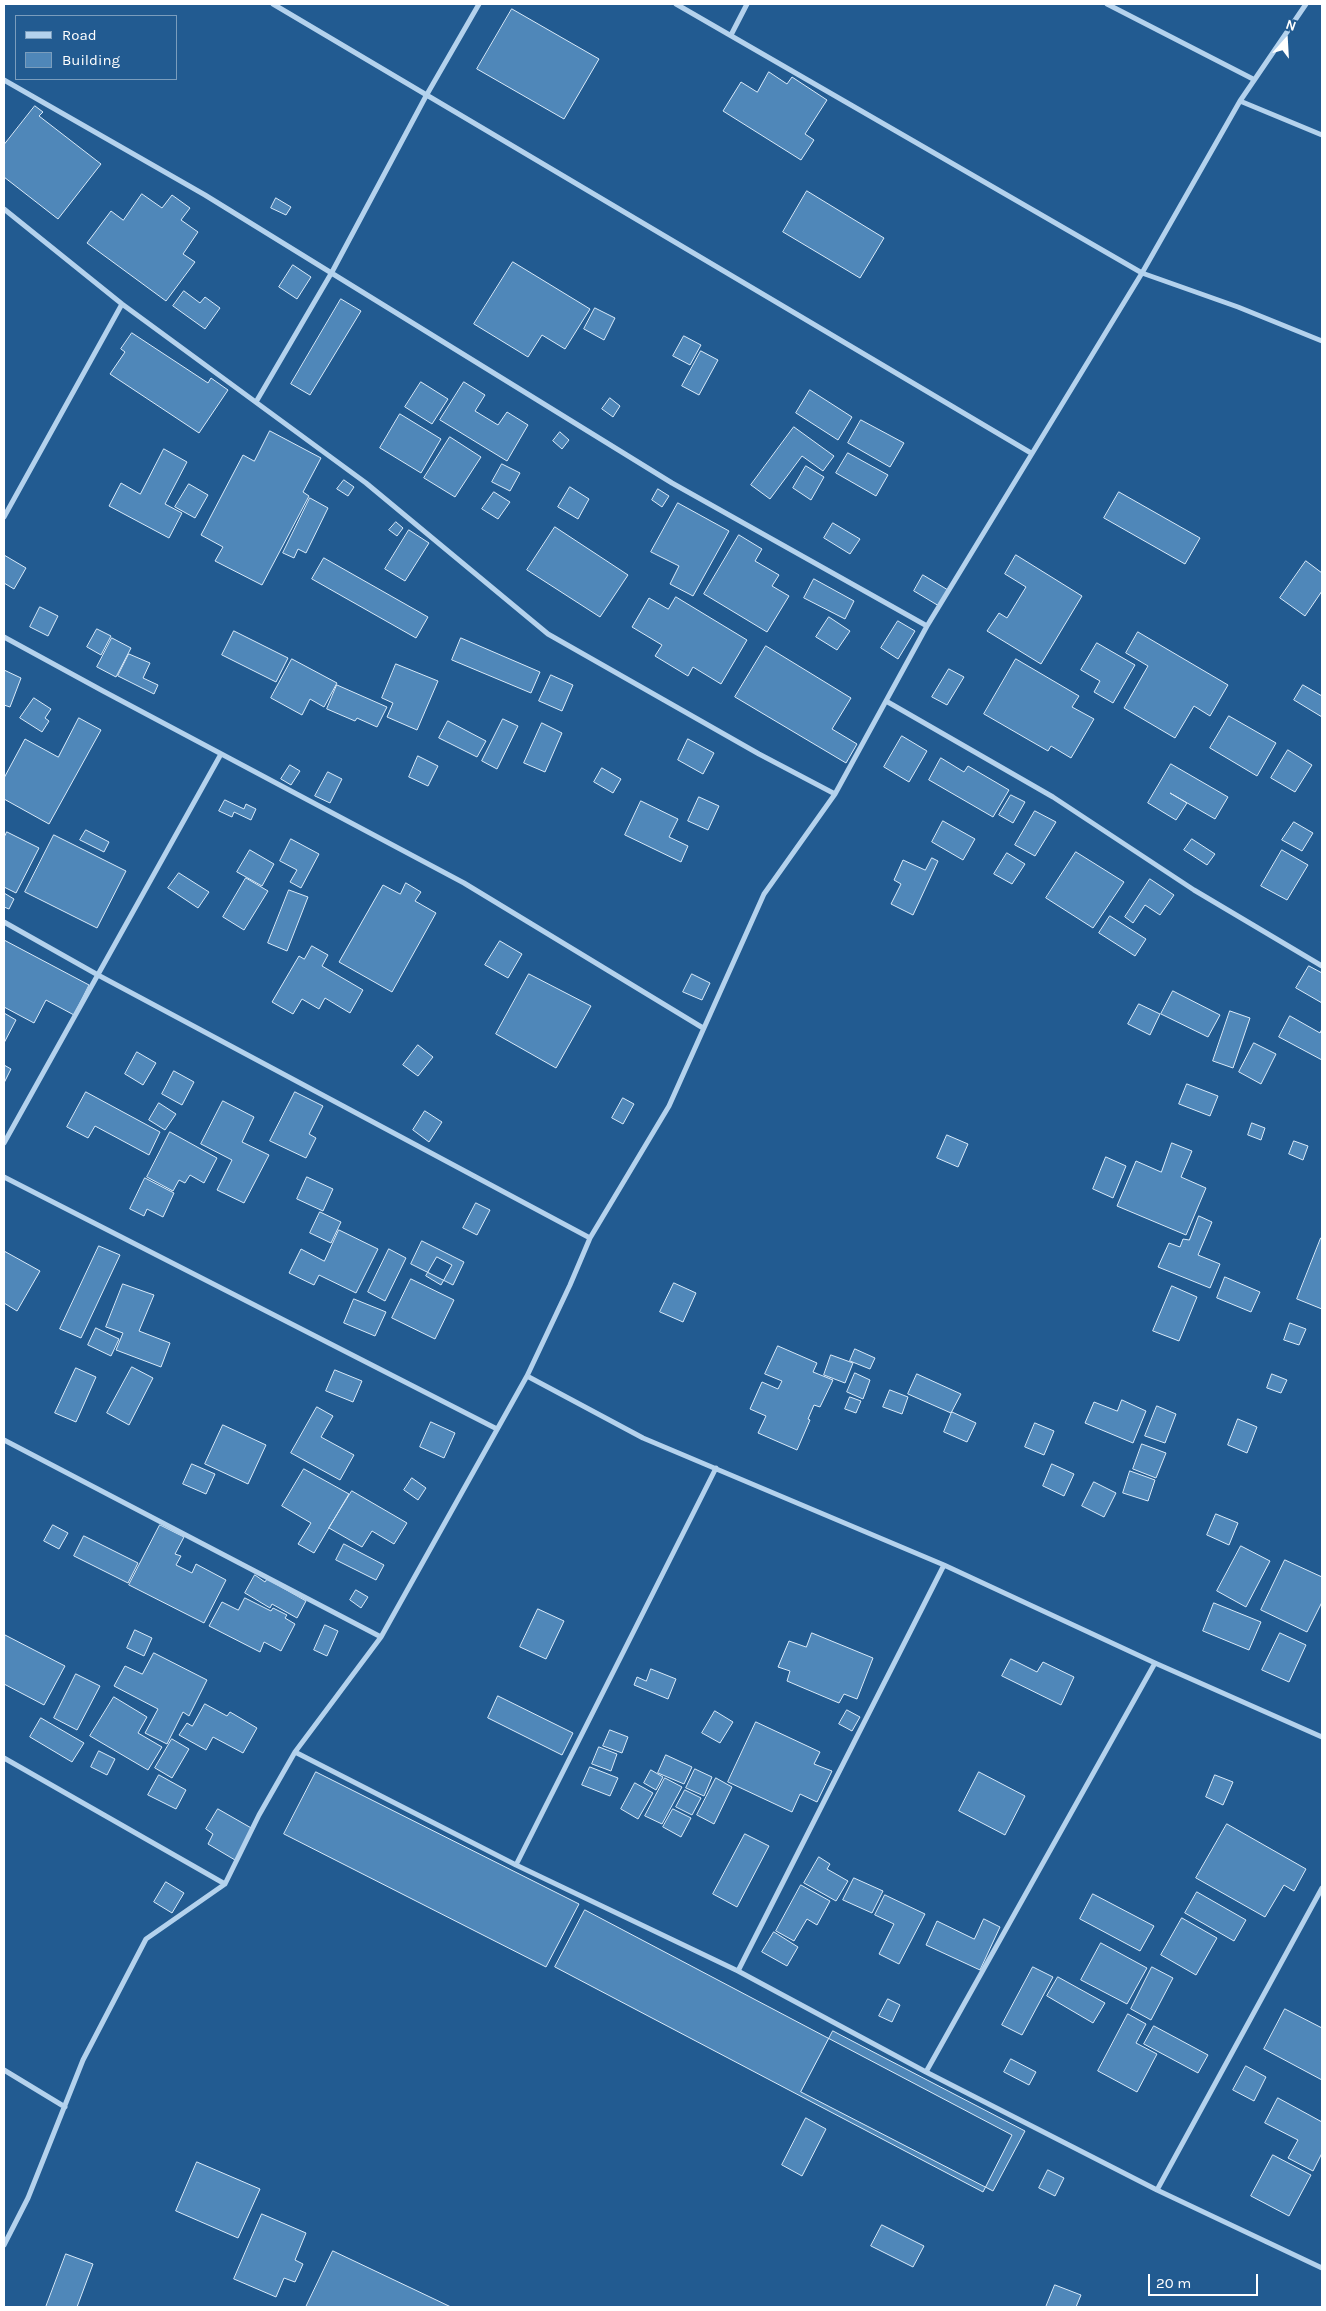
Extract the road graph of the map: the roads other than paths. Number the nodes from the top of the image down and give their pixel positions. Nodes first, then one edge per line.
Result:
1 (273, 4) edge
2 (479, 4) edge
3 (676, 4) edge
4 (747, 4) edge
5 (1107, 4) edge
6 (1306, 4) edge
7 (731, 35) junction
8 (1253, 79) junction
9 (4, 80) edge
10 (426, 96) junction
11 (1240, 101) junction
12 (1322, 135) edge
13 (4, 209) edge
14 (332, 272) junction
15 (1142, 273) junction
16 (122, 304) junction
17 (1322, 342) edge
18 (256, 402) junction
19 (1031, 453) junction
20 (4, 517) edge
21 (927, 626) junction
22 (4, 636) edge
23 (886, 701) junction
24 (221, 754) junction
25 (834, 794) junction
26 (4, 922) edge
27 (1322, 966) edge
28 (98, 975) junction
29 (703, 1028) junction
30 (4, 1143) edge
31 (4, 1177) edge
32 (590, 1238) junction
33 (527, 1376) junction
34 (497, 1429) junction
35 (4, 1440) edge
36 (716, 1468) junction
37 (944, 1565) junction
38 (381, 1638) junction
39 (1155, 1663) junction
40 (1322, 1737) edge
41 (295, 1752) junction
42 (4, 1758) edge
43 (516, 1865) junction
44 (225, 1884) junction
45 (1322, 1888) edge
46 (738, 1971) junction
47 (4, 2070) edge
48 (926, 2072) junction
49 (65, 2106) junction
50 (1157, 2190) junction
51 (4, 2245) edge
52 (1322, 2268) edge

1 - 10 street
2 - 10 street
3 - 7 street
4 - 7 street
5 - 8 street
6 - 8 street
7 - 15 street
8 - 11 street
9 - 14 street
10 - 14 street
10 - 19 street
11 - 12 street
11 - 15 street
13 - 16 street
14 - 18 street
14 - 21 street
15 - 17 street
15 - 19 street
16 - 18 street
16 - 20 street
18 - 25 street
19 - 21 street
21 - 23 street
22 - 24 street
23 - 25 street
23 - 27 street
24 - 28 street
24 - 29 street
25 - 29 street
26 - 28 street
28 - 30 street
28 - 32 street
29 - 32 street
31 - 34 street
32 - 33 street
33 - 34 street
33 - 36 street
34 - 38 street
35 - 38 street
36 - 37 street
36 - 43 street
37 - 39 street
37 - 46 street
38 - 41 street
39 - 40 street
39 - 48 street
41 - 43 street
41 - 44 street
42 - 44 street
43 - 46 street
44 - 49 street
45 - 50 street
46 - 48 street
47 - 49 street
48 - 50 street
49 - 51 street
50 - 52 street

